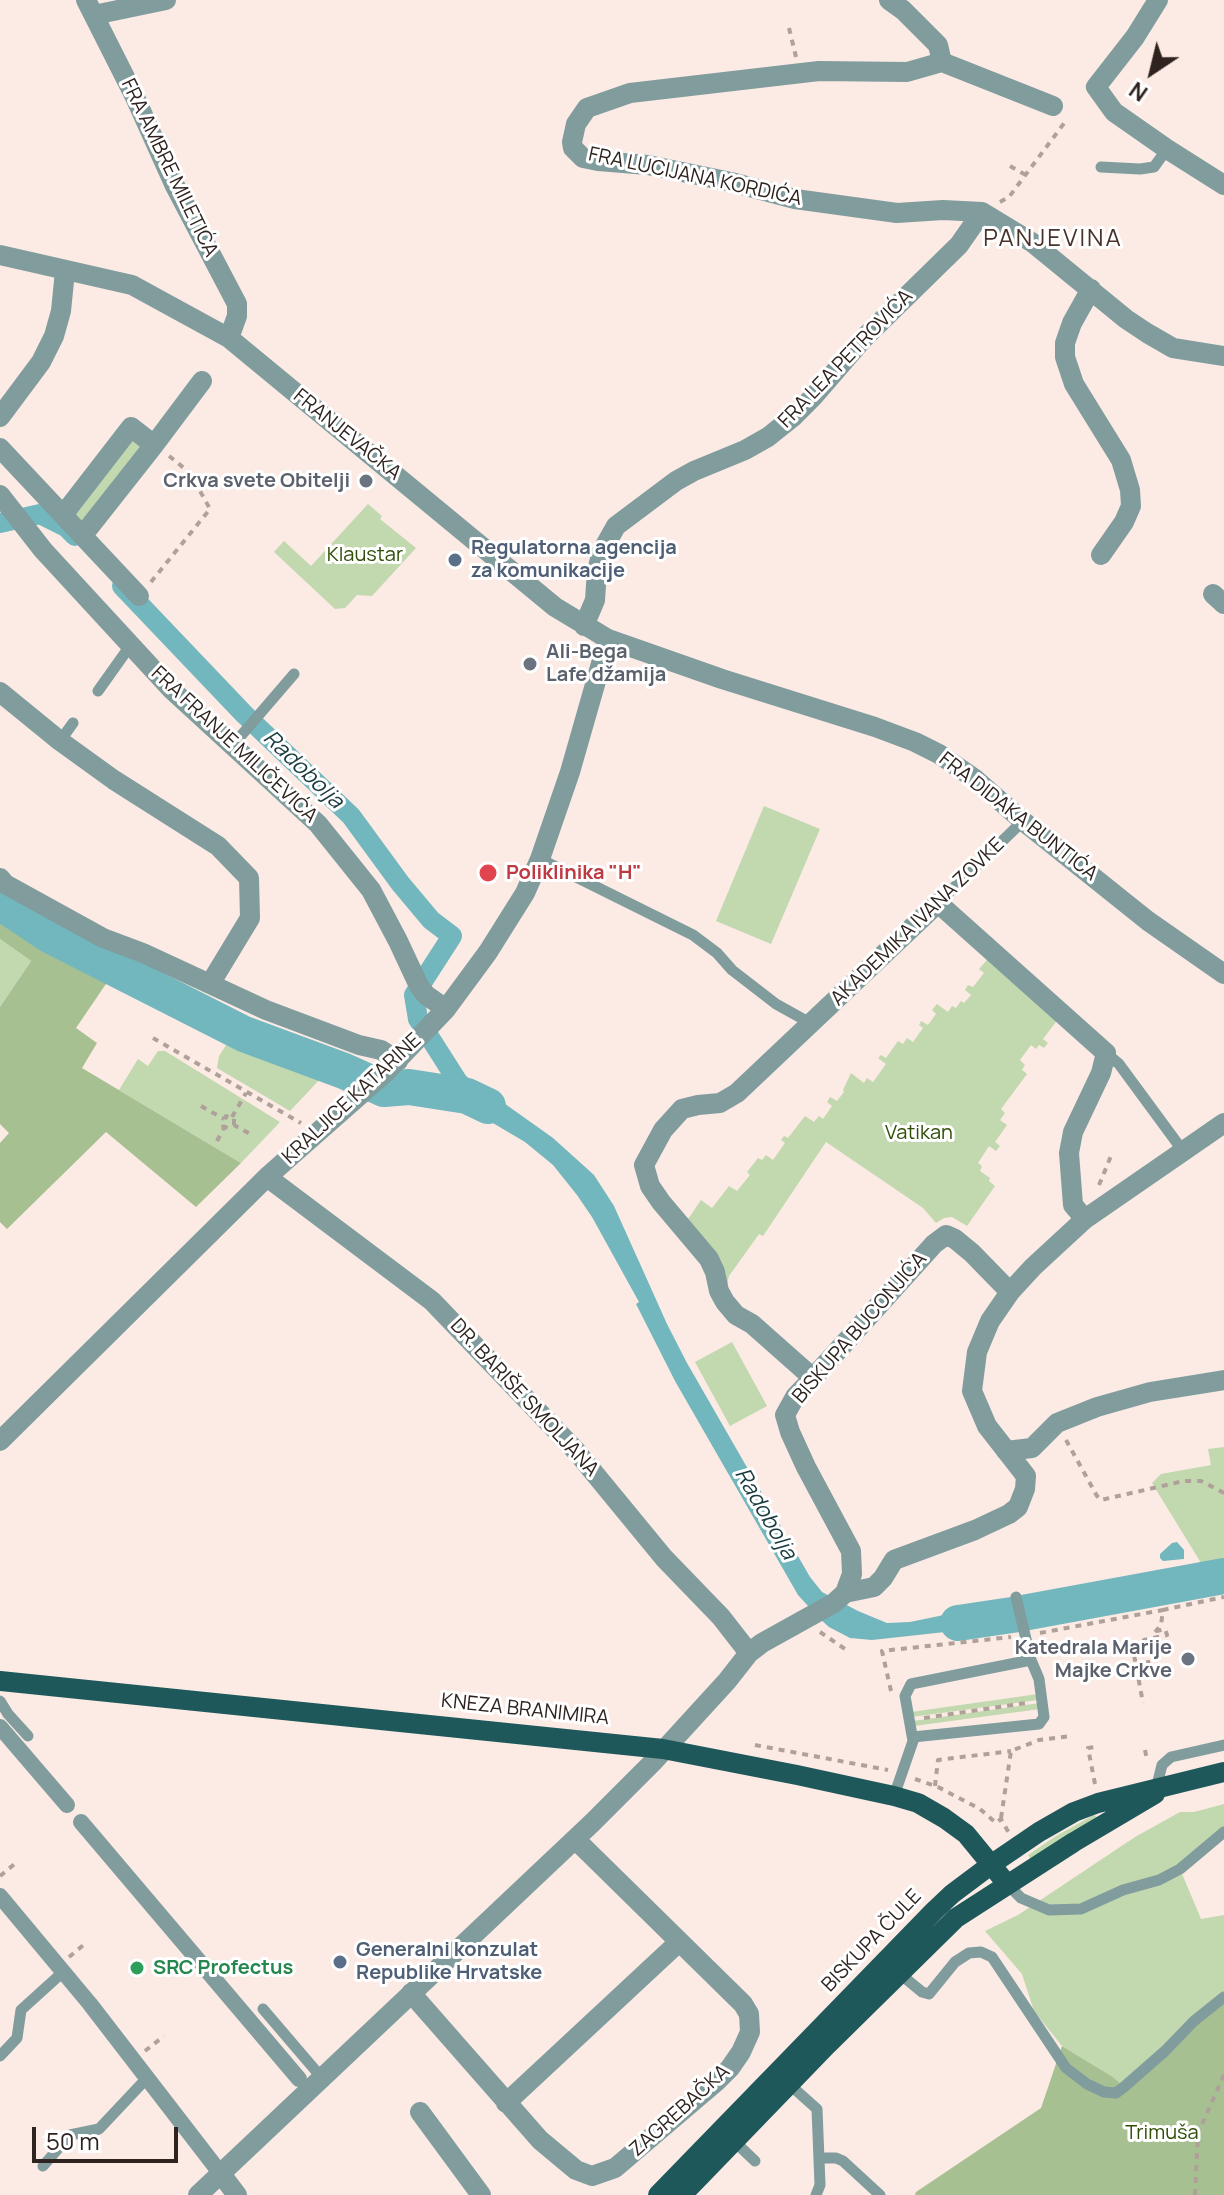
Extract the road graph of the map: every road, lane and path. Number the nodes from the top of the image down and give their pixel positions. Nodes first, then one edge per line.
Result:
1 (166, 0) edge
2 (889, 0) edge
3 (1158, 0) edge
4 (90, 7) edge
5 (789, 28) dead end
6 (942, 62) junction
7 (799, 74) junction
8 (1053, 106) joint
9 (1167, 149) junction
10 (1010, 166) dead end
11 (1101, 167) dead end
12 (1024, 174) junction
13 (1224, 185) edge
14 (982, 212) junction
15 (0, 255) edge
16 (65, 271) junction
17 (1091, 289) junction
18 (229, 338) junction
19 (1224, 356) edge
20 (202, 381) dead end
21 (0, 417) edge
22 (154, 445) junction
23 (0, 448) edge
24 (6, 503) edge
25 (63, 515) junction
26 (83, 535) junction
27 (1101, 555) dead end
28 (139, 596) joint
29 (584, 626) junction
30 (608, 639) junction
31 (130, 646) junction
32 (294, 674) dead end
33 (98, 691) dead end
34 (0, 692) edge
35 (73, 723) dead end
36 (60, 741) junction
37 (233, 745) junction
38 (1023, 821) junction
39 (540, 859) junction
40 (0, 878) edge
41 (938, 903) junction
42 (1224, 974) edge
43 (210, 984) junction
44 (443, 1011) junction
45 (812, 1024) junction
46 (153, 1038) dead end
47 (1106, 1053) junction
48 (392, 1067) junction
49 (246, 1093) junction
50 (201, 1106) dead end
51 (232, 1117) junction
52 (224, 1119) junction
53 (1224, 1123) edge
54 (234, 1125) junction
55 (225, 1126) junction
56 (317, 1132) junction
57 (252, 1135) dead end
58 (217, 1141) dead end
59 (1183, 1151) junction
60 (267, 1177) junction
61 (1085, 1219) junction
62 (1010, 1292) junction
63 (813, 1378) junction
64 (1224, 1380) edge
65 (1057, 1423) junction
66 (0, 1441) edge
67 (1006, 1451) junction
68 (1224, 1493) edge
69 (845, 1593) junction
70 (1224, 1597) edge
71 (1016, 1598) dead end
72 (804, 1619) junction
73 (1132, 1644) dead end
74 (848, 1651) dead end
75 (749, 1653) junction
76 (1031, 1660) junction
77 (1149, 1666) dead end
78 (1138, 1674) junction
79 (1122, 1677) dead end
80 (0, 1681) edge
81 (1042, 1700) junction
82 (0, 1701) edge
83 (1143, 1703) dead end
84 (910, 1720) junction
85 (0, 1727) edge
86 (28, 1736) dead end
87 (1070, 1736) dead end
88 (913, 1737) junction
89 (1224, 1745) edge
90 (1095, 1747) dead end
91 (663, 1749) junction
92 (1011, 1751) junction
93 (1224, 1772) edge
94 (935, 1786) dead end
95 (1161, 1788) junction
96 (894, 1796) junction
97 (1098, 1803) junction
98 (67, 1805) dead end
99 (1001, 1819) dead end
100 (81, 1822) dead end
101 (1224, 1832) edge
102 (575, 1839) junction
103 (17, 1862) dead end
104 (992, 1864) junction
105 (0, 1876) edge
106 (1007, 1884) junction
107 (0, 1896) edge
108 (679, 1942) junction
109 (63, 1972) junction
110 (899, 1973) junction
111 (411, 1993) junction
112 (1224, 1997) edge
113 (263, 2009) dead end
114 (164, 2036) dead end
115 (0, 2056) edge
116 (133, 2060) junction
117 (1224, 2075) edge
118 (147, 2078) junction
119 (322, 2078) junction
120 (299, 2079) dead end
121 (789, 2084) junction
122 (506, 2103) junction
123 (420, 2112) dead end
124 (734, 2141) junction
125 (819, 2158) junction
126 (755, 2161) dead end
127 (43, 2166) dead end
128 (221, 2174) junction
129 (198, 2195) edge
130 (237, 2195) edge
131 (481, 2195) edge
132 (658, 2195) edge
133 (682, 2195) edge
134 (816, 2195) edge
135 (880, 2195) edge
136 (1195, 2195) edge

1 - 4 street
2 - 6 street
3 - 9 street
4 - 18 street, FRA AMBRE MILETIĆA
5 - 7 path
6 - 7 street, FRA LUCIJANA KORDIĆA
6 - 8 street
7 - 14 street, FRA LUCIJANA KORDIĆA
8 - 12 path
9 - 11 lane
9 - 13 street
10 - 12 path
12 - 14 path
14 - 17 street
14 - 29 street, FRA LEA PETROVIĆA
15 - 16 street, FRANJEVAČKA
16 - 18 street, FRANJEVAČKA
16 - 21 street
17 - 19 street
17 - 27 street
18 - 29 street, FRANJEVAČKA
20 - 22 street
22 - 25 street
22 - 26 street
22 - 28 path
23 - 25 street
24 - 31 street, FRA FRANJE MILIČEVIĆA
25 - 26 street
26 - 28 street
29 - 30 street, FRANJEVAČKA
30 - 38 street, FRA DIDAKA BUNTIĆA
30 - 39 street, KRALJICE KATARINE
31 - 33 lane
31 - 37 street, FRA FRANJE MILIČEVIĆA
32 - 37 lane
34 - 36 street
35 - 36 lane
36 - 43 street
37 - 44 street, FRA FRANJE MILIČEVIĆA
38 - 41 lane, AKADEMIKA IVANA ZOVKE
38 - 42 street, FRA DIDAKA BUNTIĆA
39 - 44 street, KRALJICE KATARINE
39 - 45 lane
40 - 43 street
41 - 45 street, AKADEMIKA IVANA ZOVKE
41 - 47 street
43 - 48 street
44 - 48 street, KRALJICE KATARINE
45 - 63 street, AKADEMIKA IVANA ZOVKE
46 - 49 path
47 - 59 lane
47 - 61 street
48 - 56 street, KRALJICE KATARINE
49 - 51 path
49 - 56 path
50 - 52 path
51 - 52 path
51 - 54 path
52 - 55 path
53 - 59 street
54 - 55 path
54 - 57 path
55 - 58 path
56 - 60 street, KRALJICE KATARINE
59 - 61 street
60 - 66 street, KRALJICE KATARINE
60 - 75 street, DR. BARIŠE SMOLJANA
61 - 62 street
62 - 63 street, BISKUPA BUCONJIĆA
62 - 67 street
63 - 69 street, BISKUPA BUCONJIĆA
64 - 65 street
65 - 67 street
65 - 68 path
67 - 69 street
69 - 72 street
70 - 77 path
71 - 76 lane
72 - 74 path
72 - 75 street
73 - 78 path
75 - 91 street
76 - 81 lane
76 - 84 lane
78 - 79 path
78 - 83 path
80 - 91 main road, KNEZA BRANIMIRA
81 - 84 path
81 - 88 lane
82 - 86 lane
84 - 88 lane
85 - 98 street
87 - 92 path
88 - 96 lane
89 - 95 lane
90 - 97 path
91 - 96 main road, KNEZA BRANIMIRA
91 - 102 street
92 - 94 path
92 - 99 path
93 - 95 main road, BISKUPA ČULE
95 - 97 main road, BISKUPA ČULE
95 - 106 main road, BISKUPA ČULE
96 - 104 main road, KNEZA BRANIMIRA
97 - 104 main road, BISKUPA ČULE
100 - 120 street
101 - 106 lane
102 - 108 street, ZAGREBAČKA
102 - 111 street
103 - 105 path
104 - 106 main road, KNEZA BRANIMIRA
104 - 132 main road, BISKUPA ČULE
106 - 110 main road, BISKUPA ČULE
107 - 109 street
108 - 122 street
108 - 122 street, ZAGREBAČKA
109 - 115 lane
109 - 116 street
110 - 112 lane
110 - 121 main road, BISKUPA ČULE
111 - 119 street
111 - 122 street, ZAGREBAČKA
113 - 119 lane
114 - 116 path
116 - 118 street
117 - 136 path
118 - 127 lane
118 - 128 street
119 - 128 street
121 - 124 main road, BISKUPA ČULE
121 - 125 lane
123 - 131 street
124 - 126 lane
124 - 133 main road, BISKUPA ČULE
125 - 134 lane
125 - 135 lane
128 - 129 street
128 - 130 street

